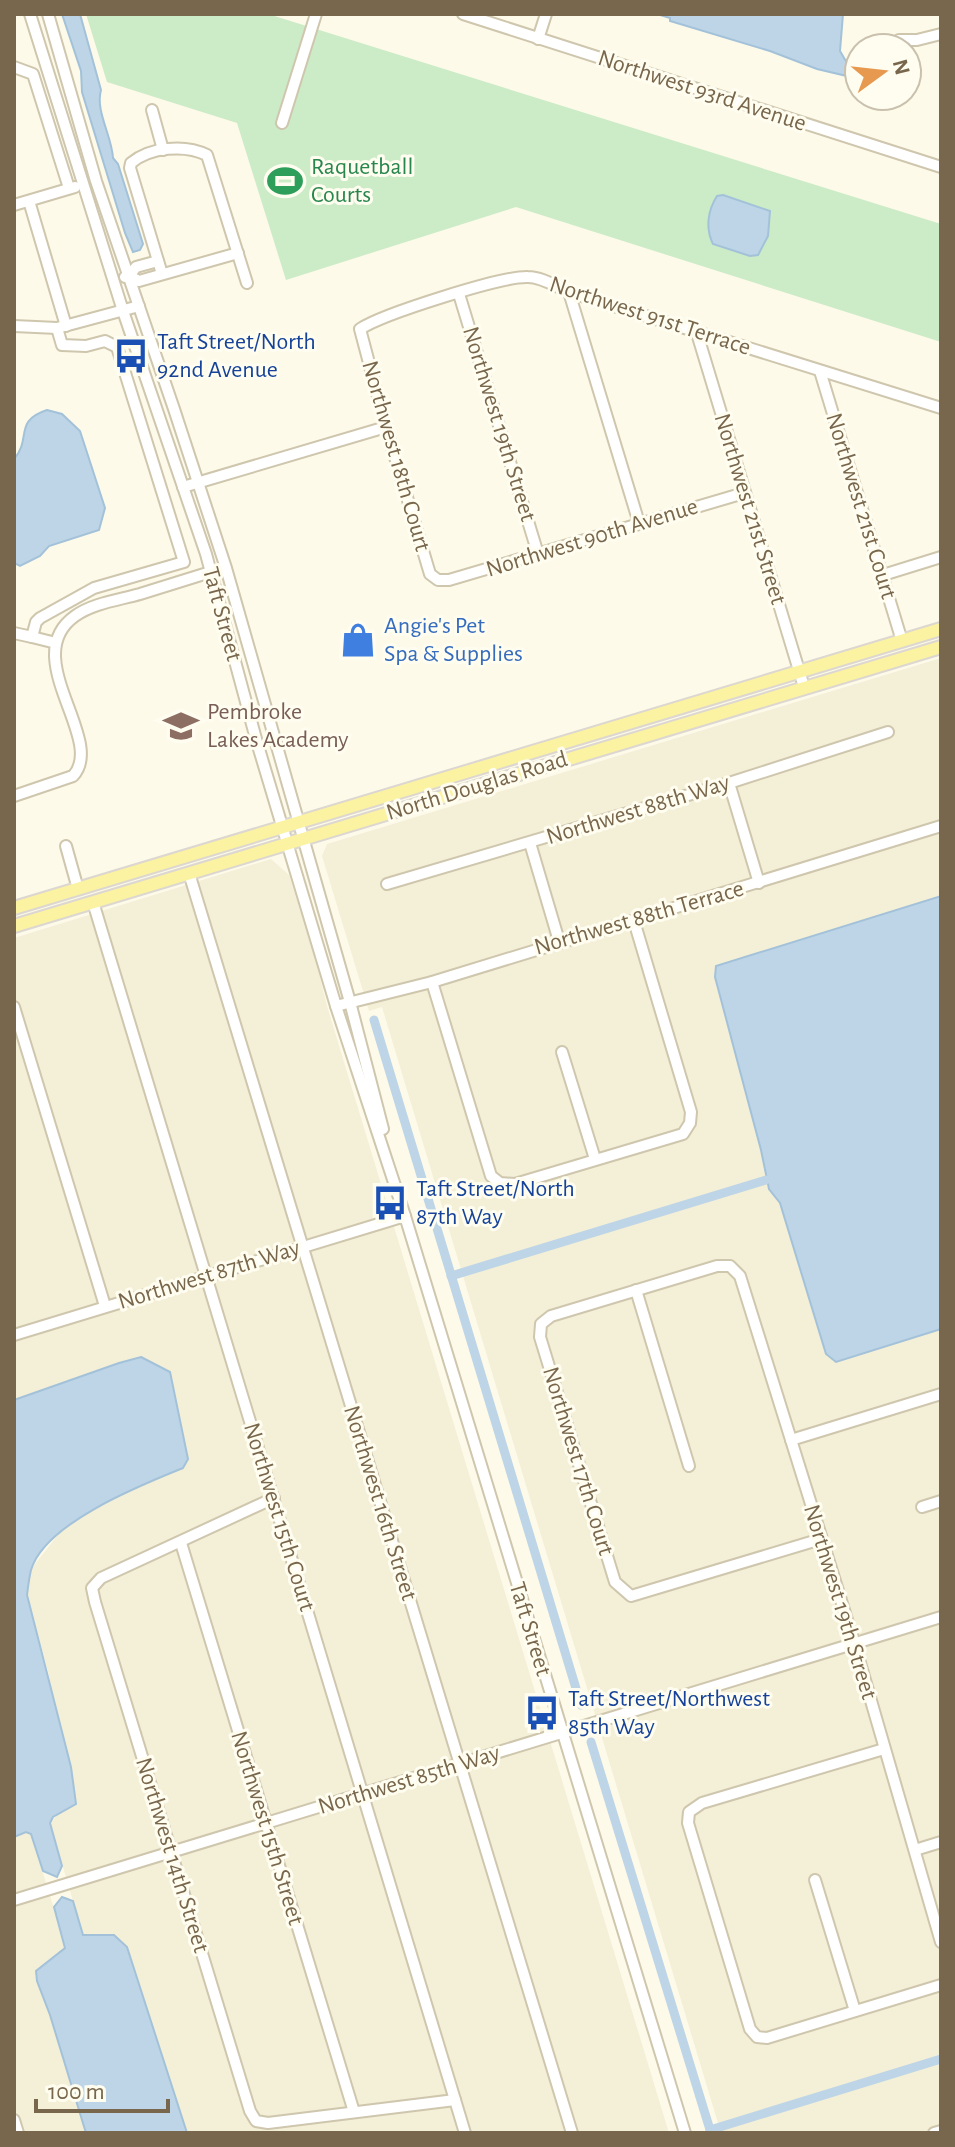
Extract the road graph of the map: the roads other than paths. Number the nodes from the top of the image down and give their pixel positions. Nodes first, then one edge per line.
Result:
1 (30, 14) edge
2 (48, 14) edge
3 (316, 14) edge
4 (463, 14) edge
5 (546, 14) edge
6 (538, 39) junction
7 (14, 67) edge
8 (152, 110) dead end
9 (282, 123) dead end
10 (163, 150) junction
11 (941, 167) edge
12 (96, 181) junction
13 (84, 185) junction
14 (69, 188) junction
15 (29, 201) junction
16 (14, 205) edge
17 (238, 253) junction
18 (158, 261) junction
19 (162, 274) junction
20 (129, 276) junction
21 (113, 281) junction
22 (247, 283) dead end
23 (569, 292) junction
24 (459, 294) junction
25 (139, 306) junction
26 (123, 311) junction
27 (14, 326) edge
28 (62, 327) junction
29 (360, 329) joint
30 (696, 330) junction
31 (820, 371) junction
32 (941, 408) edge
33 (386, 427) junction
34 (198, 483) junction
35 (183, 487) junction
36 (744, 493) junction
37 (639, 523) junction
38 (538, 554) junction
39 (941, 557) edge
40 (226, 568) junction
41 (211, 572) junction
42 (883, 575) junction
43 (438, 580) joint
44 (941, 629) edge
45 (14, 633) edge
46 (32, 637) junction
47 (902, 641) junction
48 (56, 643) junction
49 (941, 647) edge
50 (800, 671) junction
51 (804, 687) junction
52 (888, 732) dead end
53 (729, 783) junction
54 (14, 796) edge
55 (298, 822) junction
56 (283, 826) junction
57 (941, 826) edge
58 (303, 838) junction
59 (288, 843) junction
60 (530, 843) junction
61 (66, 846) dead end
62 (172, 860) junction
63 (189, 873) junction
64 (759, 883) junction
65 (387, 884) dead end
66 (78, 889) junction
67 (99, 900) junction
68 (14, 908) edge
69 (634, 921) junction
70 (14, 926) edge
71 (559, 941) junction
72 (432, 982) junction
73 (350, 1002) junction
74 (336, 1006) junction
75 (14, 1007) edge
76 (562, 1052) dead end
77 (595, 1159) junction
78 (405, 1216) junction
79 (302, 1246) junction
80 (206, 1277) junction
81 (636, 1290) junction
82 (105, 1306) junction
83 (14, 1335) edge
84 (941, 1394) edge
85 (791, 1440) junction
86 (689, 1466) dead end
87 (274, 1498) junction
88 (941, 1501) edge
89 (922, 1507) dead end
90 (821, 1539) junction
91 (181, 1543) junction
92 (941, 1617) edge
93 (854, 1642) junction
94 (562, 1732) junction
95 (884, 1749) junction
96 (460, 1764) junction
97 (361, 1795) junction
98 (265, 1824) junction
99 (941, 1842) edge
100 (915, 1850) junction
101 (171, 1852) junction
102 (815, 1880) dead end
103 (14, 1900) edge
104 (941, 1942) edge
105 (941, 1985) edge
106 (855, 2011) junction
107 (455, 2100) junction
108 (354, 2112) junction
109 (14, 2120) edge
110 (941, 2131) edge
111 (18, 2133) edge
112 (465, 2133) edge
113 (572, 2133) edge
114 (685, 2133) edge
115 (934, 2133) edge

1 - 13 street, Taft Street
2 - 12 street, Taft Street
3 - 9 street
4 - 6 street, Northwest 93rd Avenue
5 - 6 street
6 - 11 street, Northwest 93rd Avenue
7 - 14 street
8 - 10 street
10 - 17 street
10 - 18 street
12 - 13 street
12 - 20 street, Taft Street
13 - 14 street
13 - 21 street, Taft Street
14 - 15 street
15 - 16 street
15 - 28 street
17 - 19 street
17 - 22 street
18 - 19 street
18 - 20 street
19 - 20 street
20 - 21 street
20 - 25 street, Taft Street
21 - 26 street, Taft Street
23 - 24 street, Northwest 91st Terrace
23 - 30 street, Northwest 91st Terrace
23 - 37 street
24 - 29 street, Northwest 91st Terrace
24 - 38 street, Northwest 19th Street
25 - 26 street
25 - 34 street, Taft Street
26 - 28 street
26 - 35 street, Taft Street
27 - 28 street
28 - 46 street
29 - 33 street, Northwest 18th Court
30 - 31 street, Northwest 91st Terrace
30 - 36 street, Northwest 21st Street
31 - 32 street, Northwest 91st Terrace
31 - 42 street, Northwest 21st Court
33 - 34 street
33 - 43 street, Northwest 18th Court
34 - 35 street
34 - 40 street, Taft Street
35 - 41 street, Taft Street
36 - 37 street, Northwest 90th Avenue
36 - 50 street, Northwest 21st Street
37 - 38 street, Northwest 90th Avenue
38 - 43 street, Northwest 90th Avenue
39 - 42 street
40 - 41 street
40 - 55 street, Taft Street
41 - 48 street
41 - 56 street, Taft Street
42 - 47 street, Northwest 21st Court
44 - 47 main road, North Douglas Road
45 - 46 street
46 - 48 street
47 - 50 main road, North Douglas Road
48 - 54 street
49 - 51 main road, North Douglas Road
50 - 51 street, Northwest 21st Street
50 - 55 main road, North Douglas Road
51 - 58 main road, North Douglas Road
52 - 53 street, Northwest 88th Way
53 - 60 street, Northwest 88th Way
53 - 64 street
55 - 56 main road, North Douglas Road
55 - 58 street, Taft Street
56 - 59 street, Taft Street
56 - 62 main road, North Douglas Road
57 - 64 street, Northwest 88th Terrace
58 - 59 main road, North Douglas Road
58 - 73 street, Taft Street
59 - 63 main road, North Douglas Road
59 - 74 street, Taft Street
60 - 65 street, Northwest 88th Way
60 - 71 street
61 - 66 street
62 - 66 main road, North Douglas Road
62 - 67 main road
63 - 67 main road, North Douglas Road
63 - 79 street, Northwest 16th Street
64 - 69 street, Northwest 88th Terrace
66 - 68 main road, North Douglas Road
67 - 70 main road, North Douglas Road
67 - 80 street, Northwest 15th Court
69 - 71 street, Northwest 88th Terrace
69 - 77 street
71 - 72 street, Northwest 88th Terrace
72 - 73 street, Northwest 88th Terrace
72 - 77 street
73 - 74 street, Northwest 88th Terrace
73 - 78 street, Taft Street
74 - 78 street, Taft Street
75 - 82 street
76 - 77 street
78 - 79 street, Northwest 87th Way
78 - 94 street, Taft Street
79 - 80 street, Northwest 87th Way
79 - 96 street, Northwest 16th Street
80 - 82 street, Northwest 87th Way
80 - 87 street, Northwest 15th Court
81 - 85 street, Northwest 19th Street
81 - 86 street
81 - 90 street, Northwest 17th Court
82 - 83 street, Northwest 87th Way
84 - 85 street
85 - 90 street, Northwest 19th Street
87 - 91 street
87 - 97 street, Northwest 15th Court
88 - 89 street
90 - 93 street, Northwest 19th Street
91 - 98 street, Northwest 15th Street
91 - 101 street, Northwest 14th Street
92 - 93 street, Northwest 85th Way
93 - 94 street, Northwest 85th Way
93 - 95 street, Northwest 19th Street
94 - 96 street, Northwest 85th Way
94 - 114 street, Taft Street
95 - 100 street, Northwest 19th Street
95 - 106 street
96 - 97 street, Northwest 85th Way
96 - 113 street, Northwest 16th Street
97 - 98 street, Northwest 85th Way
97 - 107 street, Northwest 15th Court
98 - 101 street, Northwest 85th Way
98 - 108 street, Northwest 15th Street
99 - 100 street
100 - 104 street, Northwest 19th Street
101 - 103 street, Northwest 85th Way
101 - 108 street, Northwest 14th Street
102 - 106 street
105 - 106 street
107 - 108 street
107 - 112 street, Northwest 15th Court
109 - 111 street
110 - 115 street

